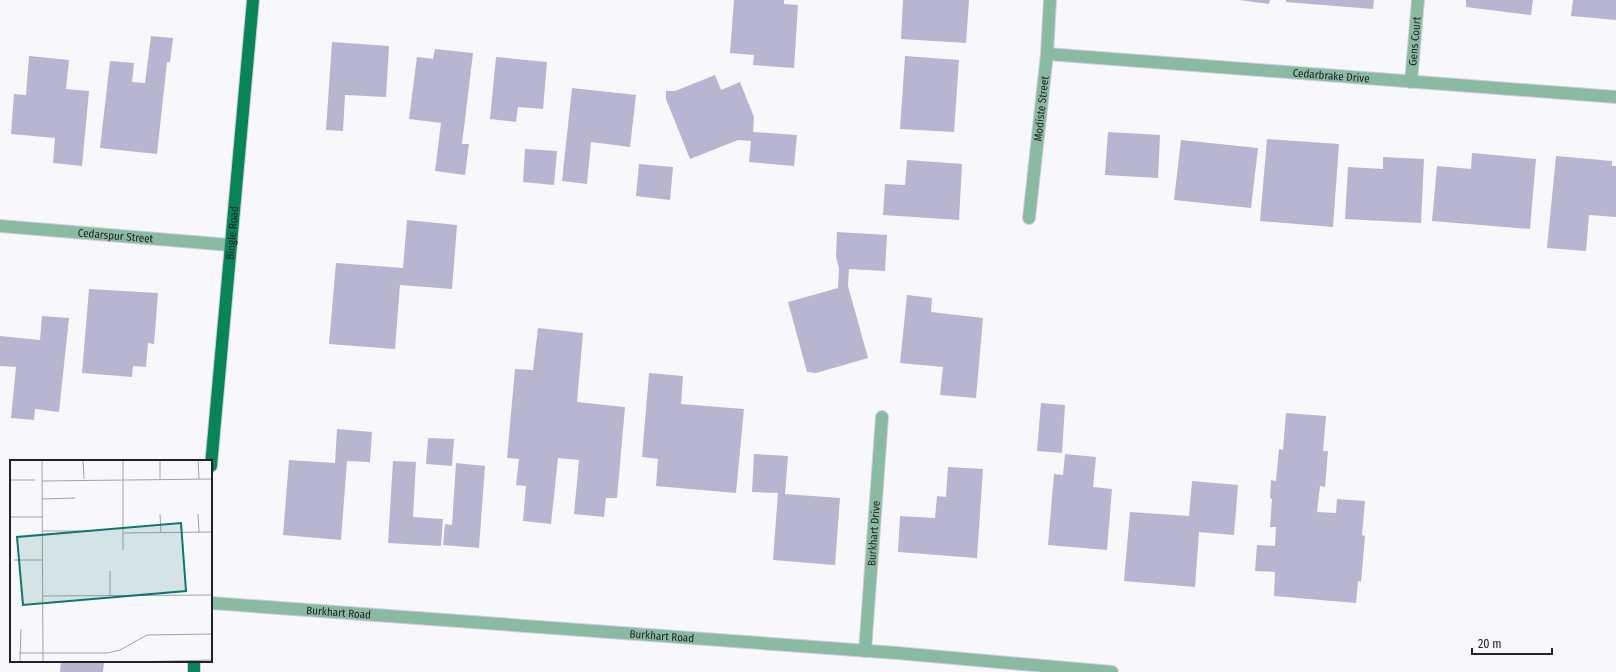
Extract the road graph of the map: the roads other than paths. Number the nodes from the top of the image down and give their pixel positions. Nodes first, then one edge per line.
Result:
1 (253, 0) edge
2 (1050, 0) edge
3 (1418, 0) edge
4 (1047, 54) junction
5 (1411, 82) junction
6 (1616, 97) edge
7 (1029, 218) dead end
8 (0, 226) edge
9 (230, 245) junction
10 (882, 417) dead end
11 (212, 460) edge
12 (212, 602) edge
13 (864, 650) junction
14 (1112, 672) edge

1 - 9 main road, Bingle Road
2 - 4 street, Modiste Street
3 - 5 street, Gens Court
4 - 5 street, Cedarbrake Drive
4 - 7 street, Modiste Street
5 - 6 street, Cedarbrake Drive
8 - 9 street, Cedarspur Street
9 - 11 main road, Bingle Road
10 - 13 street, Burkhart Drive
12 - 13 street, Burkhart Road
13 - 14 street, Burkhart Road

